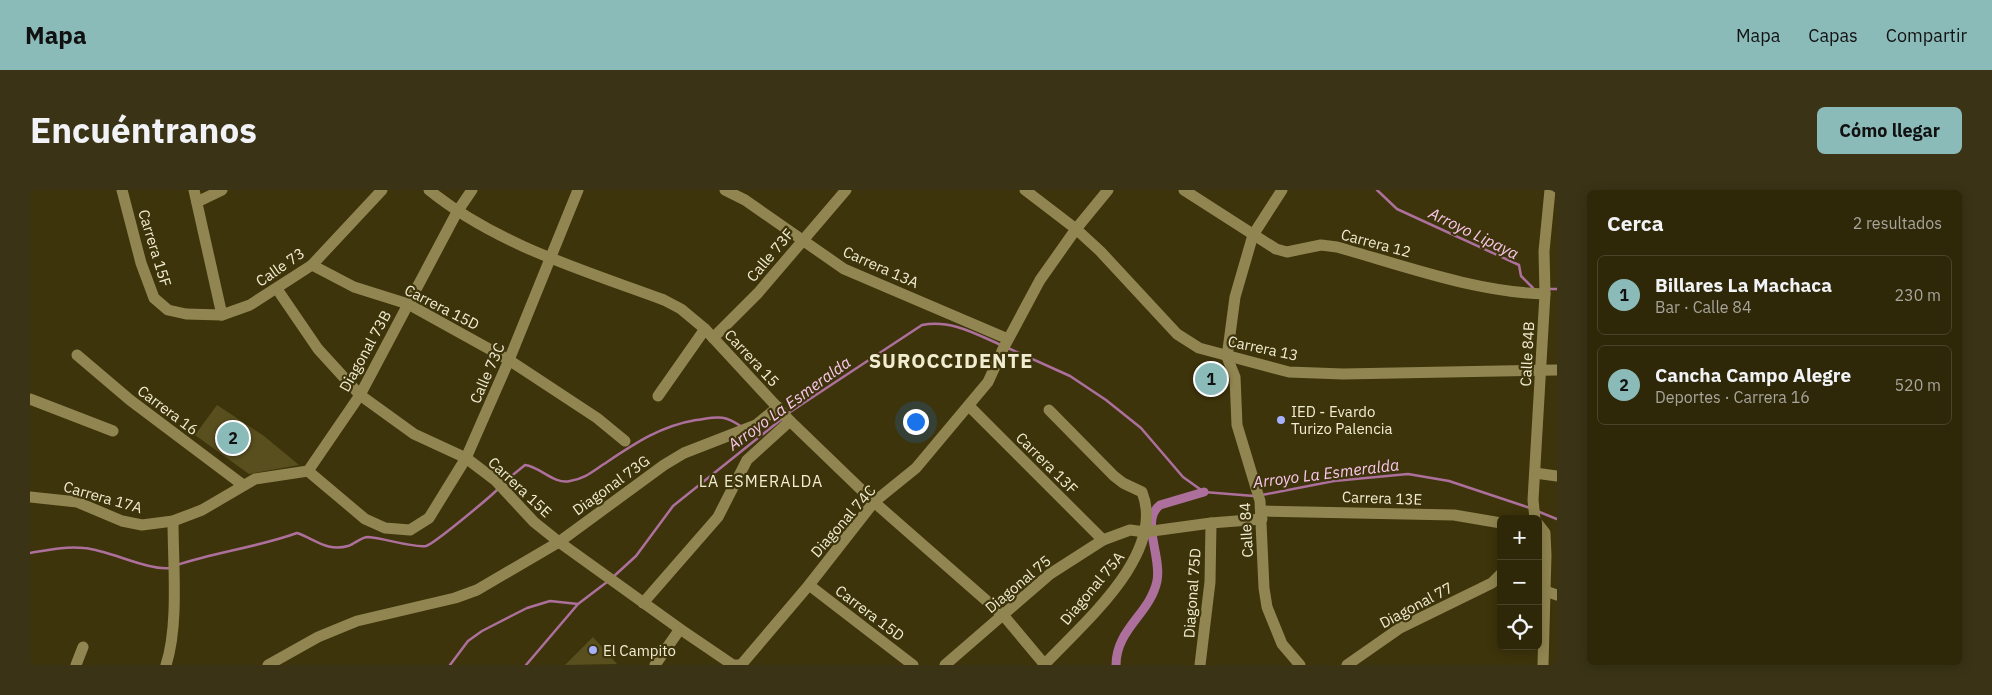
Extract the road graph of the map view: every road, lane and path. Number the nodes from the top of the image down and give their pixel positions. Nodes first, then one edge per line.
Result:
1 (122, 190) edge
2 (222, 190) edge
3 (382, 190) edge
4 (428, 190) edge
5 (472, 190) edge
6 (578, 190) edge
7 (725, 190) edge
8 (846, 190) edge
9 (1024, 190) edge
10 (1108, 190) edge
11 (1184, 190) edge
12 (1282, 190) edge
13 (1550, 190) edge
14 (196, 196) edge
15 (456, 212) junction
16 (1076, 229) junction
17 (1253, 235) junction
18 (799, 244) junction
19 (550, 257) junction
20 (312, 264) junction
21 (276, 289) junction
22 (1545, 291) junction
23 (408, 304) junction
24 (168, 310) joint
25 (222, 314) junction
26 (705, 329) junction
27 (713, 338) junction
28 (1006, 343) junction
29 (77, 355) dead end
30 (1227, 357) junction
31 (510, 360) junction
32 (1542, 370) junction
33 (1557, 370) edge
34 (360, 395) junction
35 (658, 396) dead end
36 (30, 399) edge
37 (969, 406) junction
38 (779, 407) junction
39 (1049, 410) dead end
40 (790, 420) junction
41 (113, 431) dead end
42 (625, 441) dead end
43 (466, 458) junction
44 (308, 471) junction
45 (1535, 473) junction
46 (1557, 476) edge
47 (243, 485) junction
48 (30, 496) edge
49 (874, 502) junction
50 (1261, 505) junction
51 (1536, 515) edge
52 (173, 521) junction
53 (1497, 522) edge
54 (1211, 523) junction
55 (1542, 525) edge
56 (1150, 531) junction
57 (1557, 532) edge
58 (1103, 540) junction
59 (559, 542) junction
60 (1496, 584) edge
61 (809, 585) junction
62 (1542, 595) edge
63 (1557, 595) edge
64 (643, 603) junction
65 (1542, 605) edge
66 (1004, 616) junction
67 (680, 629) junction
68 (83, 647) dead end
69 (76, 665) edge
70 (166, 665) edge
71 (268, 665) edge
72 (655, 665) edge
73 (741, 665) edge
74 (914, 665) edge
75 (945, 665) edge
76 (1044, 665) edge
77 (1200, 665) edge
78 (1300, 665) edge
79 (1347, 665) edge
80 (1542, 665) edge

1 - 24 street, Carrera 15F
2 - 14 street
3 - 20 street, Calle 73
4 - 15 street, Carrera 15
5 - 15 street, Diagonal 73B
6 - 19 street, Calle 73C
7 - 18 street, Carrera 13A
8 - 18 street, Calle 73F
9 - 16 street, Carrera 13
10 - 16 street, Diagonal 74C
11 - 17 street, Carrera 12
12 - 17 street, Calle 84
13 - 22 street, Calle 84B
14 - 25 street
15 - 19 street, Carrera 15
15 - 23 street, Diagonal 73B
16 - 28 street, Diagonal 74C
16 - 30 street, Carrera 13
17 - 22 street, Carrera 12
17 - 30 street, Calle 84
18 - 27 street, Calle 73F
18 - 28 street, Carrera 13A
19 - 26 street, Carrera 15
19 - 31 street, Calle 73C
20 - 21 street, Calle 73
20 - 23 street, Carrera 15D
21 - 25 street, Calle 73
21 - 34 street, Carrera 15E
22 - 32 street, Calle 84B
23 - 31 street, Carrera 15D
23 - 34 street, Diagonal 73B
24 - 25 street, Calle 73
26 - 27 street, Carrera 15
26 - 35 street
27 - 38 street, Carrera 15
28 - 37 street, Diagonal 74C
29 - 47 street, Carrera 16
30 - 32 street, Carrera 13
30 - 50 street, Calle 84
31 - 42 street, Carrera 15D
31 - 43 street, Calle 73C
32 - 33 street, Carrera 13
32 - 45 street, Calle 84B
34 - 43 street, Carrera 15E
34 - 44 street, Diagonal 73B
36 - 41 street
37 - 49 street, Diagonal 74C
37 - 58 street, Carrera 13F
38 - 40 street, Carrera 15
38 - 59 street, Diagonal 73G
39 - 56 street, Diagonal 75A
40 - 49 street, Carrera 15
40 - 64 street
43 - 44 street, Calle 73C
43 - 59 street, Carrera 15E
44 - 47 street, Carrera 17A
45 - 46 street
45 - 51 street, Calle 84B
47 - 52 street, Carrera 17A
48 - 52 street, Carrera 17A
49 - 61 street, Diagonal 74C
49 - 66 street, Carrera 15
50 - 53 street, Carrera 13E
50 - 54 street, Carrera 13E
50 - 78 street, Calle 84
52 - 70 street
54 - 56 street, Carrera 13E
54 - 77 street, Diagonal 75D
55 - 57 street
56 - 58 street, Diagonal 75
56 - 76 street, Diagonal 75A
58 - 66 street, Diagonal 75
59 - 64 street, Carrera 15E
59 - 71 street, Diagonal 73G
60 - 79 street, Diagonal 77
61 - 73 street, Diagonal 74C
61 - 74 street, Carrera 15D
62 - 63 street
64 - 67 street, Carrera 15E
65 - 80 street, Calle 84B
66 - 75 street, Diagonal 75
66 - 76 street, Carrera 15
67 - 72 street
67 - 73 street, Carrera 15E
68 - 69 street

